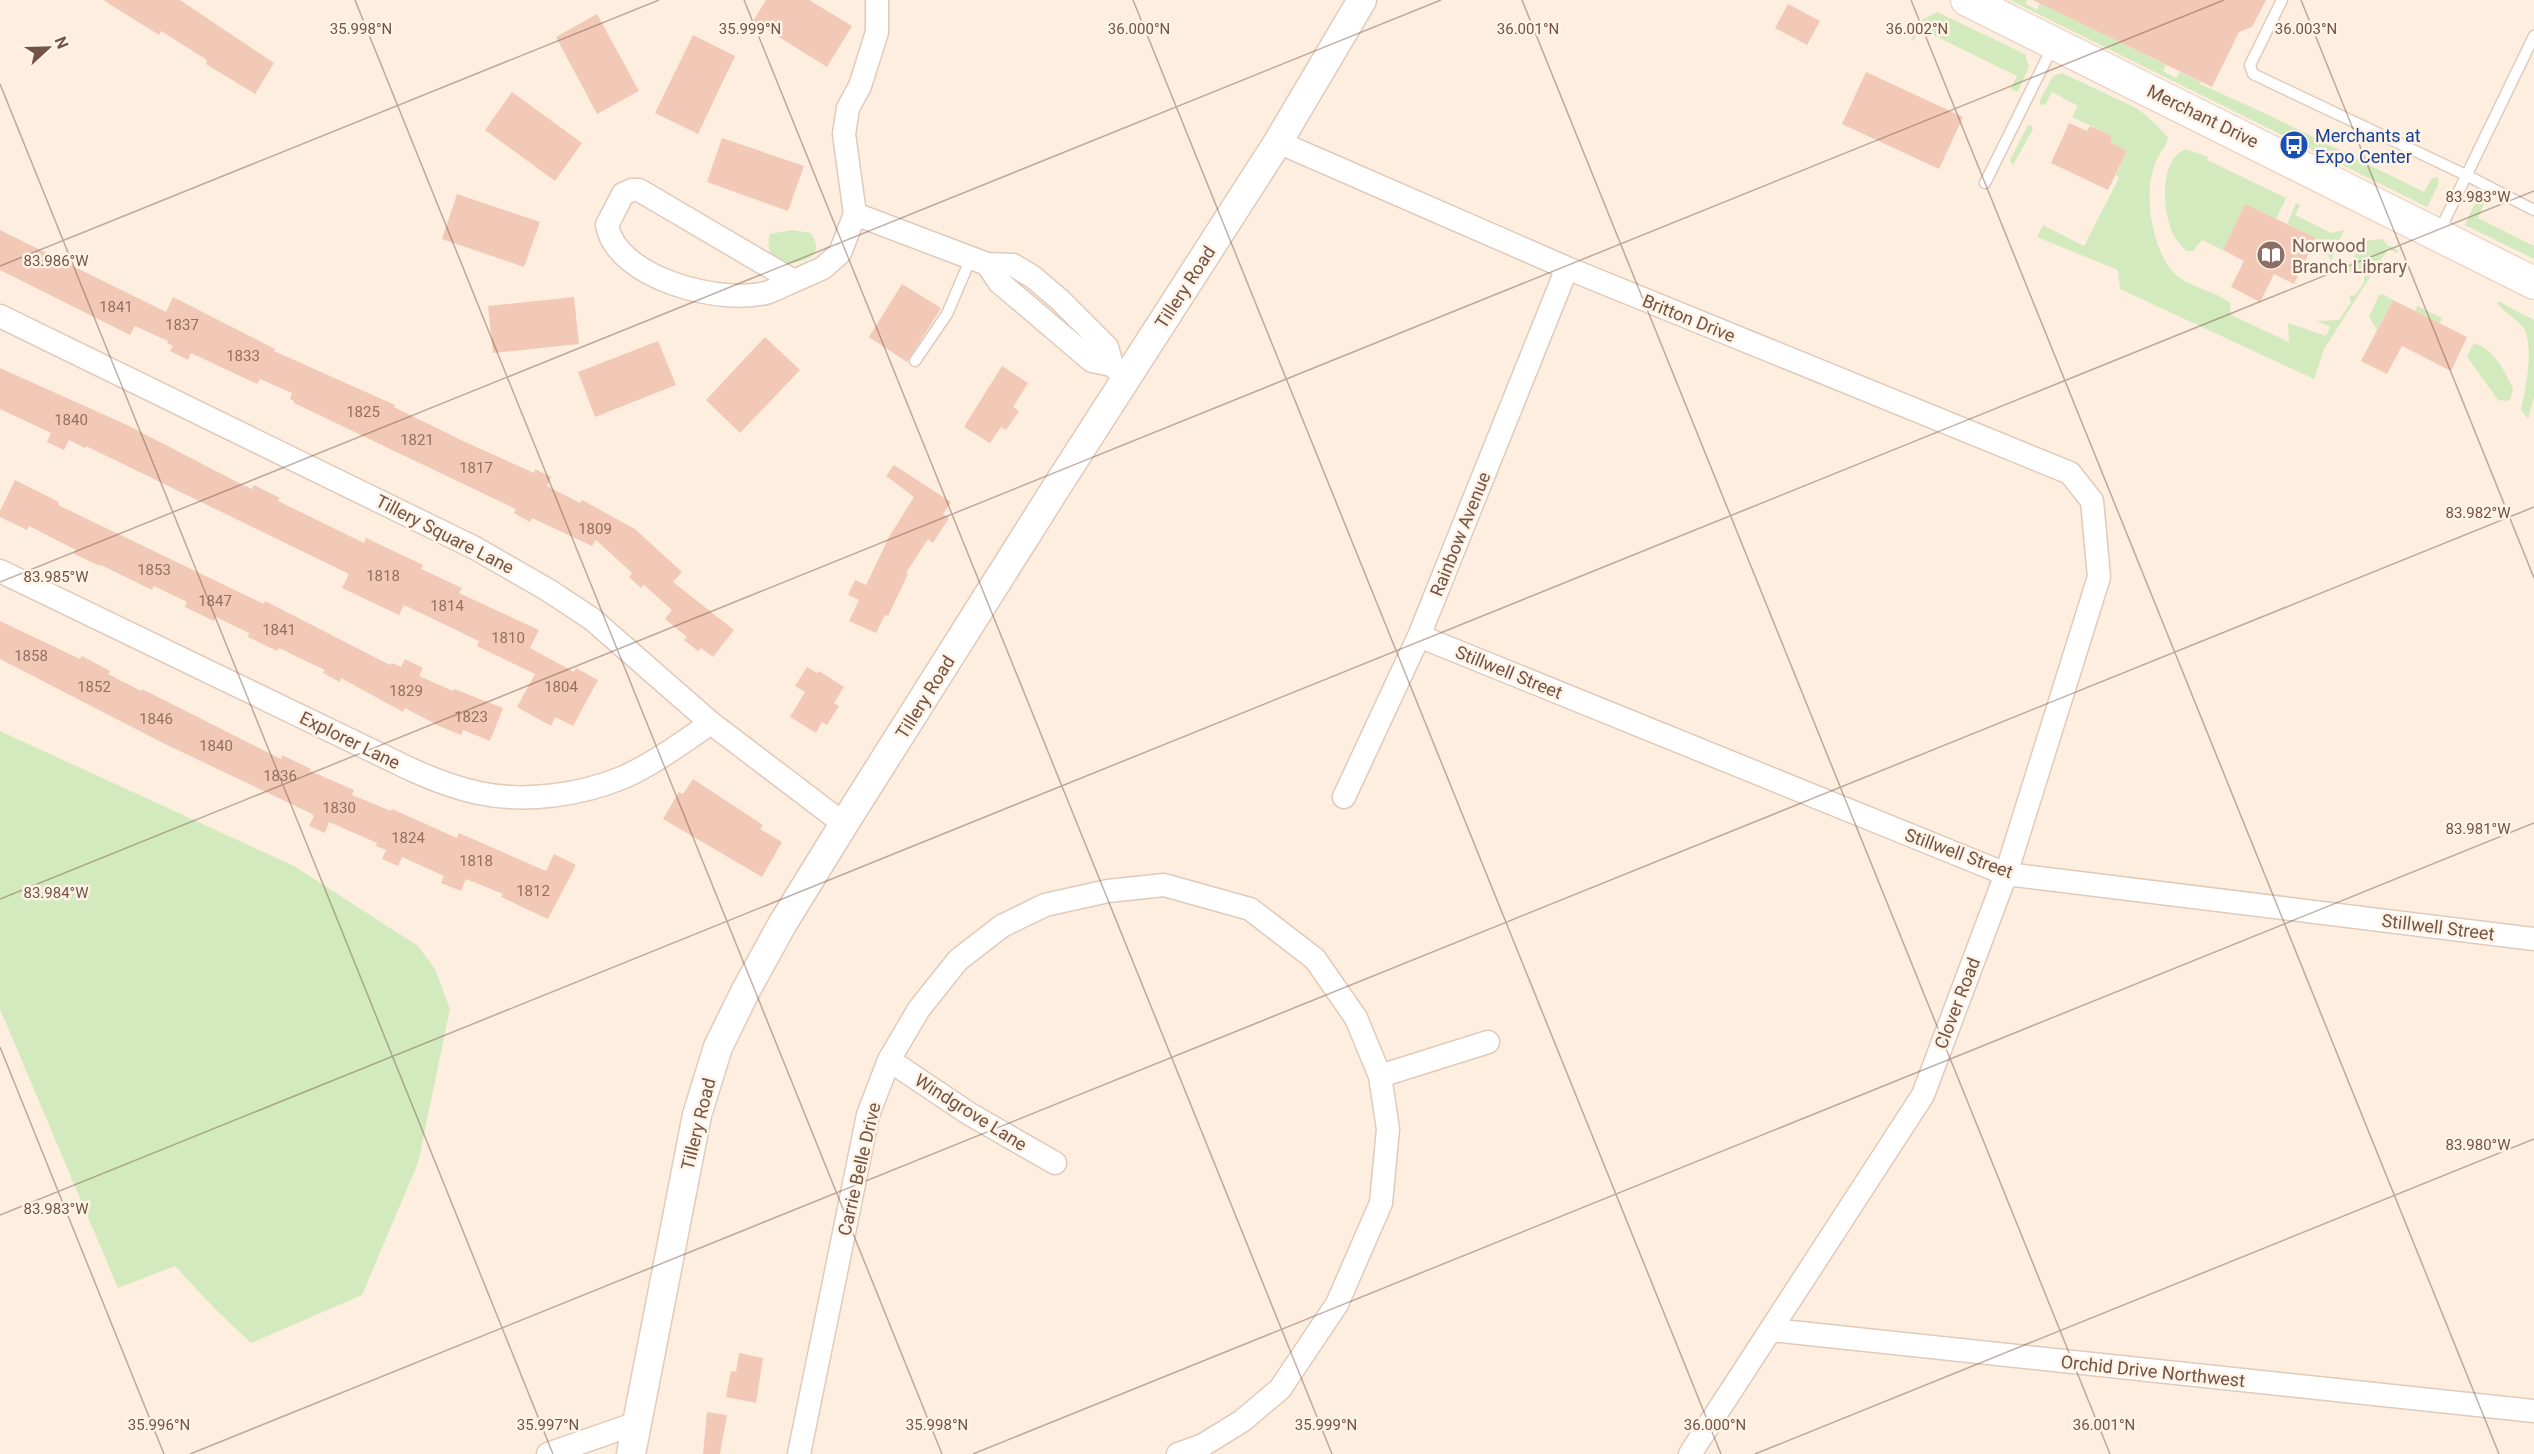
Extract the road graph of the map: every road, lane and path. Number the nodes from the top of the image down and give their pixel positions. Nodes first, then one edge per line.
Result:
1 (876, 0) edge
2 (1362, 0) edge
3 (1967, 0) edge
4 (2282, 0) edge
5 (2534, 36) edge
6 (2054, 43) junction
7 (1278, 142) junction
8 (2468, 176) junction
9 (1985, 183) dead end
10 (2534, 210) edge
11 (855, 214) junction
12 (2438, 234) junction
13 (979, 261) junction
14 (1567, 268) junction
15 (794, 280) junction
16 (2534, 283) edge
17 (0, 316) edge
18 (915, 361) dead end
19 (1119, 371) junction
20 (2092, 501) joint
21 (0, 571) edge
22 (1419, 636) junction
23 (711, 723) junction
24 (1344, 797) dead end
25 (844, 824) junction
26 (2006, 874) junction
27 (2534, 939) edge
28 (1488, 1042) dead end
29 (889, 1060) junction
30 (1380, 1076) junction
31 (1055, 1163) dead end
32 (1772, 1330) junction
33 (2534, 1411) edge
34 (637, 1424) junction
35 (548, 1454) edge
36 (631, 1454) edge
37 (799, 1454) edge
38 (1178, 1454) edge
39 (1690, 1454) edge

1 - 11 street
2 - 7 street, Tillery Road
3 - 6 main road, Merchant Drive
4 - 8 lane
5 - 8 lane
6 - 9 lane
6 - 12 main road, Merchant Drive
7 - 14 street, Britton Drive
7 - 19 street, Tillery Road
8 - 10 lane
8 - 12 lane
11 - 13 street
11 - 15 street
12 - 16 main road, Merchant Drive
13 - 18 lane
13 - 19 street
14 - 20 street, Britton Drive
14 - 22 street, Rainbow Avenue
15 - 15 street
17 - 23 street, Tillery Square Lane
19 - 25 street, Tillery Road
20 - 26 street, Clover Road
21 - 23 street, Explorer Lane
22 - 24 street, Rainbow Avenue
22 - 26 street, Stillwell Street
23 - 25 street, Tillery Square Lane
25 - 34 street, Tillery Road
26 - 27 street, Stillwell Street
26 - 32 street, Clover Road
28 - 30 street
29 - 30 street, Carrie Belle Drive
29 - 31 street, Windgrove Lane
29 - 37 street, Carrie Belle Drive
30 - 38 street, Carrie Belle Drive
32 - 33 street, Orchid Drive Northwest
32 - 39 street, Clover Road
34 - 35 street
34 - 36 street, Tillery Road

